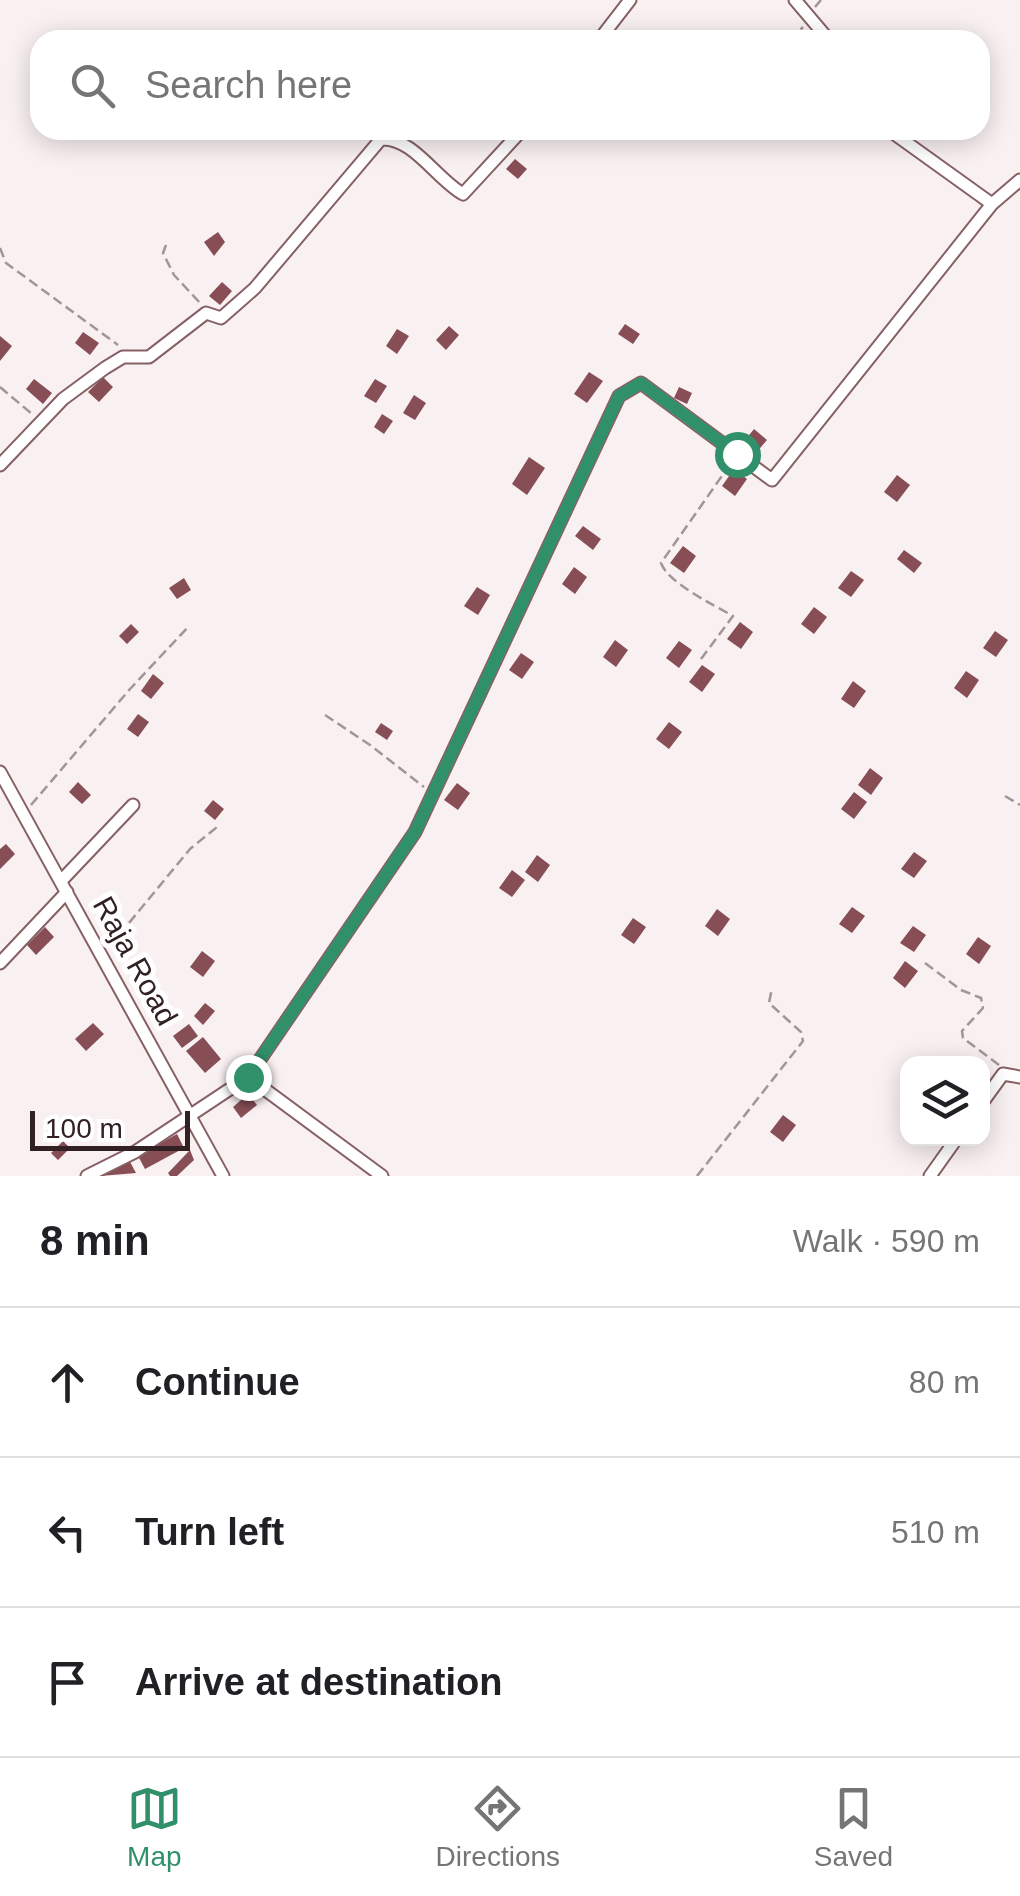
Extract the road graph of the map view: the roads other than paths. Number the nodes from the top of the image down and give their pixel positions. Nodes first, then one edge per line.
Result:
1 (630, 0) edge
2 (795, 0) edge
3 (607, 30) edge
4 (819, 30) edge
5 (371, 140) edge
6 (397, 140) edge
7 (513, 140) edge
8 (903, 140) edge
9 (1020, 180) edge
10 (992, 204) junction
11 (0, 465) edge
12 (0, 772) edge
13 (133, 806) dead end
14 (64, 886) junction
15 (0, 963) edge
16 (248, 1077) junction
17 (1020, 1077) edge
18 (990, 1094) edge
19 (192, 1115) junction
20 (951, 1146) edge
21 (87, 1176) edge
22 (223, 1176) edge
23 (382, 1176) edge
24 (930, 1176) edge

1 - 3 street
2 - 4 street
5 - 11 street
6 - 7 street
8 - 10 street
9 - 10 street
10 - 16 street
12 - 14 street, Raja Road
13 - 14 street
14 - 15 street
14 - 19 street, Raja Road
16 - 19 street
16 - 23 street
17 - 18 street
19 - 21 street
19 - 22 street, Raja Road
20 - 24 street

